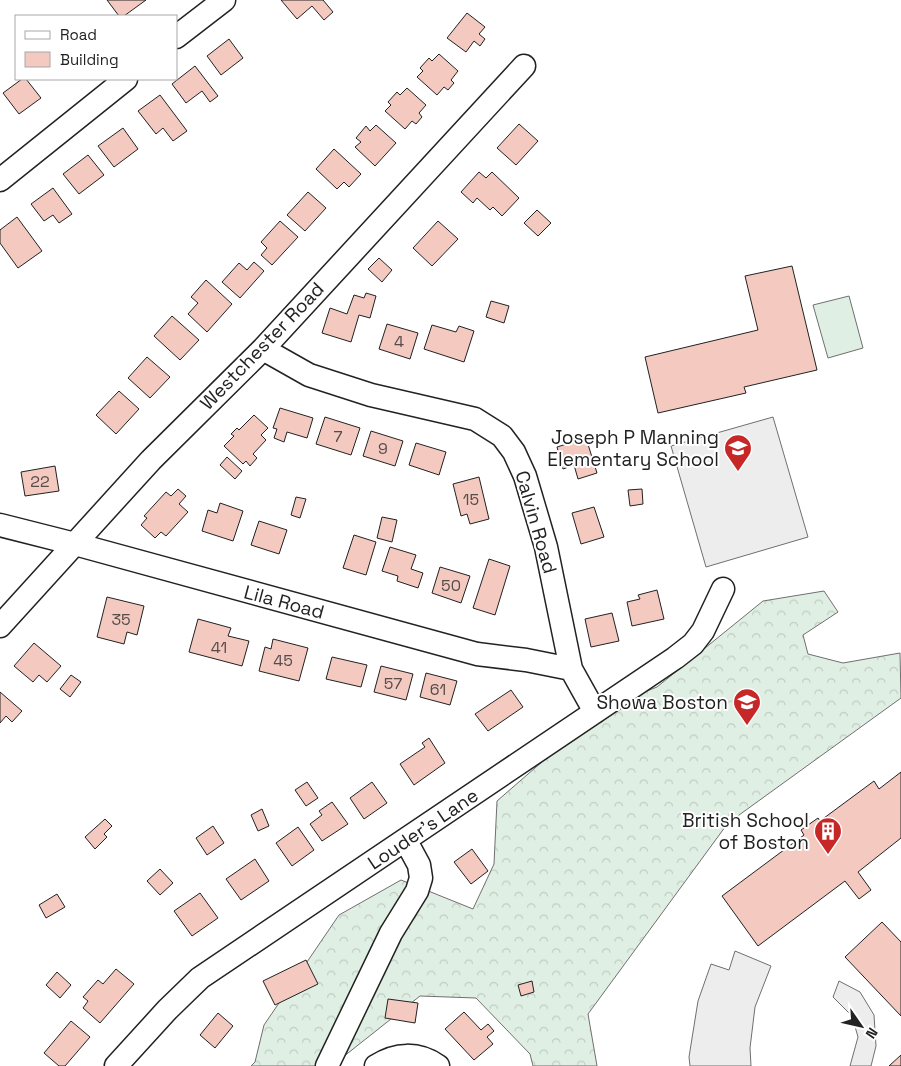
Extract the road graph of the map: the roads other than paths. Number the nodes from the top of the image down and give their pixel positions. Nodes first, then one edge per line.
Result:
1 (224, 0) edge
2 (178, 35) edge
3 (524, 66) dead end
4 (125, 80) edge
5 (0, 180) edge
6 (263, 349) junction
7 (0, 525) edge
8 (74, 544) junction
9 (722, 589) dead end
10 (0, 626) edge
11 (571, 669) junction
12 (595, 712) junction
13 (406, 841) junction
14 (116, 1066) edge
15 (327, 1066) edge
16 (376, 1066) edge
17 (438, 1066) edge

1 - 2 street
3 - 6 street, Westchester Road
4 - 5 street
6 - 8 street, Westchester Road
6 - 11 street, Calvin Road
7 - 8 street, Lila Road
8 - 10 street, Westchester Road
8 - 11 street, Lila Road
9 - 12 street, Louder's Lane
11 - 12 street, Calvin Road
12 - 13 street, Louder's Lane
13 - 14 street, Louder's Lane
13 - 15 street
16 - 17 street

